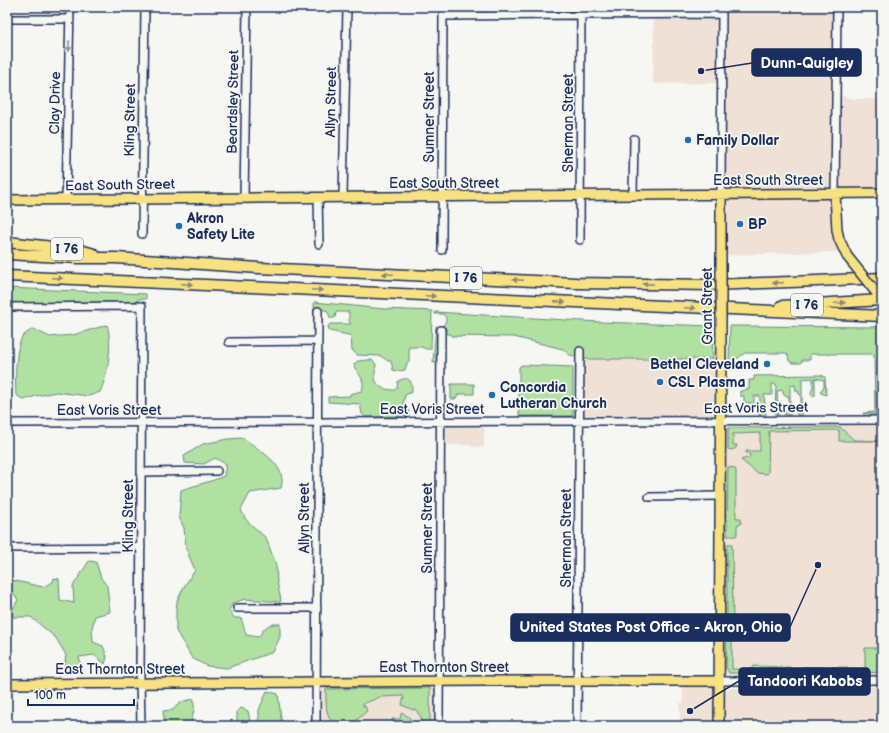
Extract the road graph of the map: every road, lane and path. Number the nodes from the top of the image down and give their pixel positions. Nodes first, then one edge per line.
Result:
1 (70, 7) edge
2 (145, 7) edge
3 (248, 7) edge
4 (347, 7) edge
5 (443, 7) edge
6 (837, 7) edge
7 (722, 10) edge
8 (581, 11) edge
9 (443, 16) junction
10 (7, 19) edge
11 (70, 19) junction
12 (634, 139) dead end
13 (882, 193) edge
14 (721, 194) junction
15 (835, 194) junction
16 (580, 195) junction
17 (633, 195) junction
18 (318, 197) junction
19 (343, 197) junction
20 (442, 197) junction
21 (244, 198) junction
22 (142, 199) junction
23 (7, 200) edge
24 (66, 200) junction
25 (142, 234) dead end
26 (580, 240) dead end
27 (12, 243) edge
28 (319, 244) dead end
29 (442, 250) dead end
30 (12, 254) edge
31 (116, 258) junction
32 (882, 274) edge
33 (7, 276) edge
34 (882, 278) edge
35 (816, 282) junction
36 (882, 300) edge
37 (7, 307) edge
38 (731, 309) junction
39 (318, 311) dead end
40 (882, 316) edge
41 (441, 330) dead end
42 (317, 341) junction
43 (229, 342) dead end
44 (580, 351) dead end
45 (882, 420) edge
46 (720, 421) junction
47 (441, 422) junction
48 (579, 422) junction
49 (7, 423) edge
50 (317, 423) junction
51 (141, 424) junction
52 (217, 471) dead end
53 (141, 472) junction
54 (720, 496) junction
55 (649, 497) dead end
56 (141, 547) junction
57 (7, 548) edge
58 (237, 608) dead end
59 (317, 608) junction
60 (527, 627) dead end
61 (578, 627) junction
62 (578, 680) junction
63 (882, 680) edge
64 (439, 681) junction
65 (719, 681) junction
66 (317, 682) junction
67 (140, 683) junction
68 (7, 684) edge
69 (141, 726) edge
70 (316, 726) edge
71 (440, 726) edge
72 (577, 726) edge
73 (719, 726) edge

1 - 11 street, Clay Drive
2 - 22 street, Kling Street
3 - 21 street, Beardsley Street
4 - 19 street, Allyn Street
5 - 9 street, Sumner Street
6 - 15 street
7 - 8 street
7 - 14 street, Grant Street
8 - 9 street
8 - 16 street, Sherman Street
9 - 20 street, Sumner Street
10 - 11 street
11 -> 24 street, Clay Drive
12 - 17 street
13 - 15 main road, East South Street
14 - 15 main road, East South Street
14 - 17 main road, East South Street
14 - 46 main road, Grant Street, bridge
15 - 36 main road, bridge
16 - 17 main road, East South Street
16 - 20 main road, East South Street
16 - 26 street, Sherman Street
18 - 19 main road, East South Street
18 - 21 main road, East South Street
18 - 28 street
19 - 20 main road, East South Street
20 - 29 street, Sumner Street
21 - 22 main road, East South Street
22 - 24 main road, East South Street
22 - 25 street, Kling Street
23 - 24 main road, East South Street
27 - 31 highway, I 76
30 - 31 highway
35 -> 31 highway, I 76
32 - 35 highway
33 -> 38 highway, I 76
34 - 35 highway, I 76
38 -> 36 highway, I 76
37 - 51 street, Kling Street
38 - 40 highway
39 - 42 street, Allyn Street
41 - 47 street, Sumner Street
42 - 43 street
42 - 50 street, Allyn Street
44 - 48 street, Sherman Street
45 - 46 street, East Voris Street
46 - 48 street, East Voris Street
46 - 54 main road, Grant Street
47 - 48 street, East Voris Street
47 - 50 street, East Voris Street
47 - 64 street, Sumner Street
48 - 61 street, Sherman Street
49 - 51 street, East Voris Street
50 - 51 street, East Voris Street
50 - 59 street, Allyn Street
51 - 53 street, Kling Street
52 - 53 street
53 - 56 street, Kling Street
54 - 55 street
54 - 65 main road, Grant Street
56 - 57 street
56 - 67 street, Kling Street
58 - 59 street
59 - 66 street, Allyn Street
60 - 61 street
61 - 62 street, Sherman Street
62 - 64 main road, East Thornton Street
62 - 65 main road, East Thornton Street
62 - 72 street, Sherman Street
63 - 65 street, East Thornton Street
64 - 66 main road, East Thornton Street
64 - 71 street, Sumner Street
65 - 73 main road, Grant Street
66 - 67 main road, East Thornton Street
66 - 70 street, Allyn Street
67 - 68 main road, East Thornton Street
67 - 69 street, Kling Street

